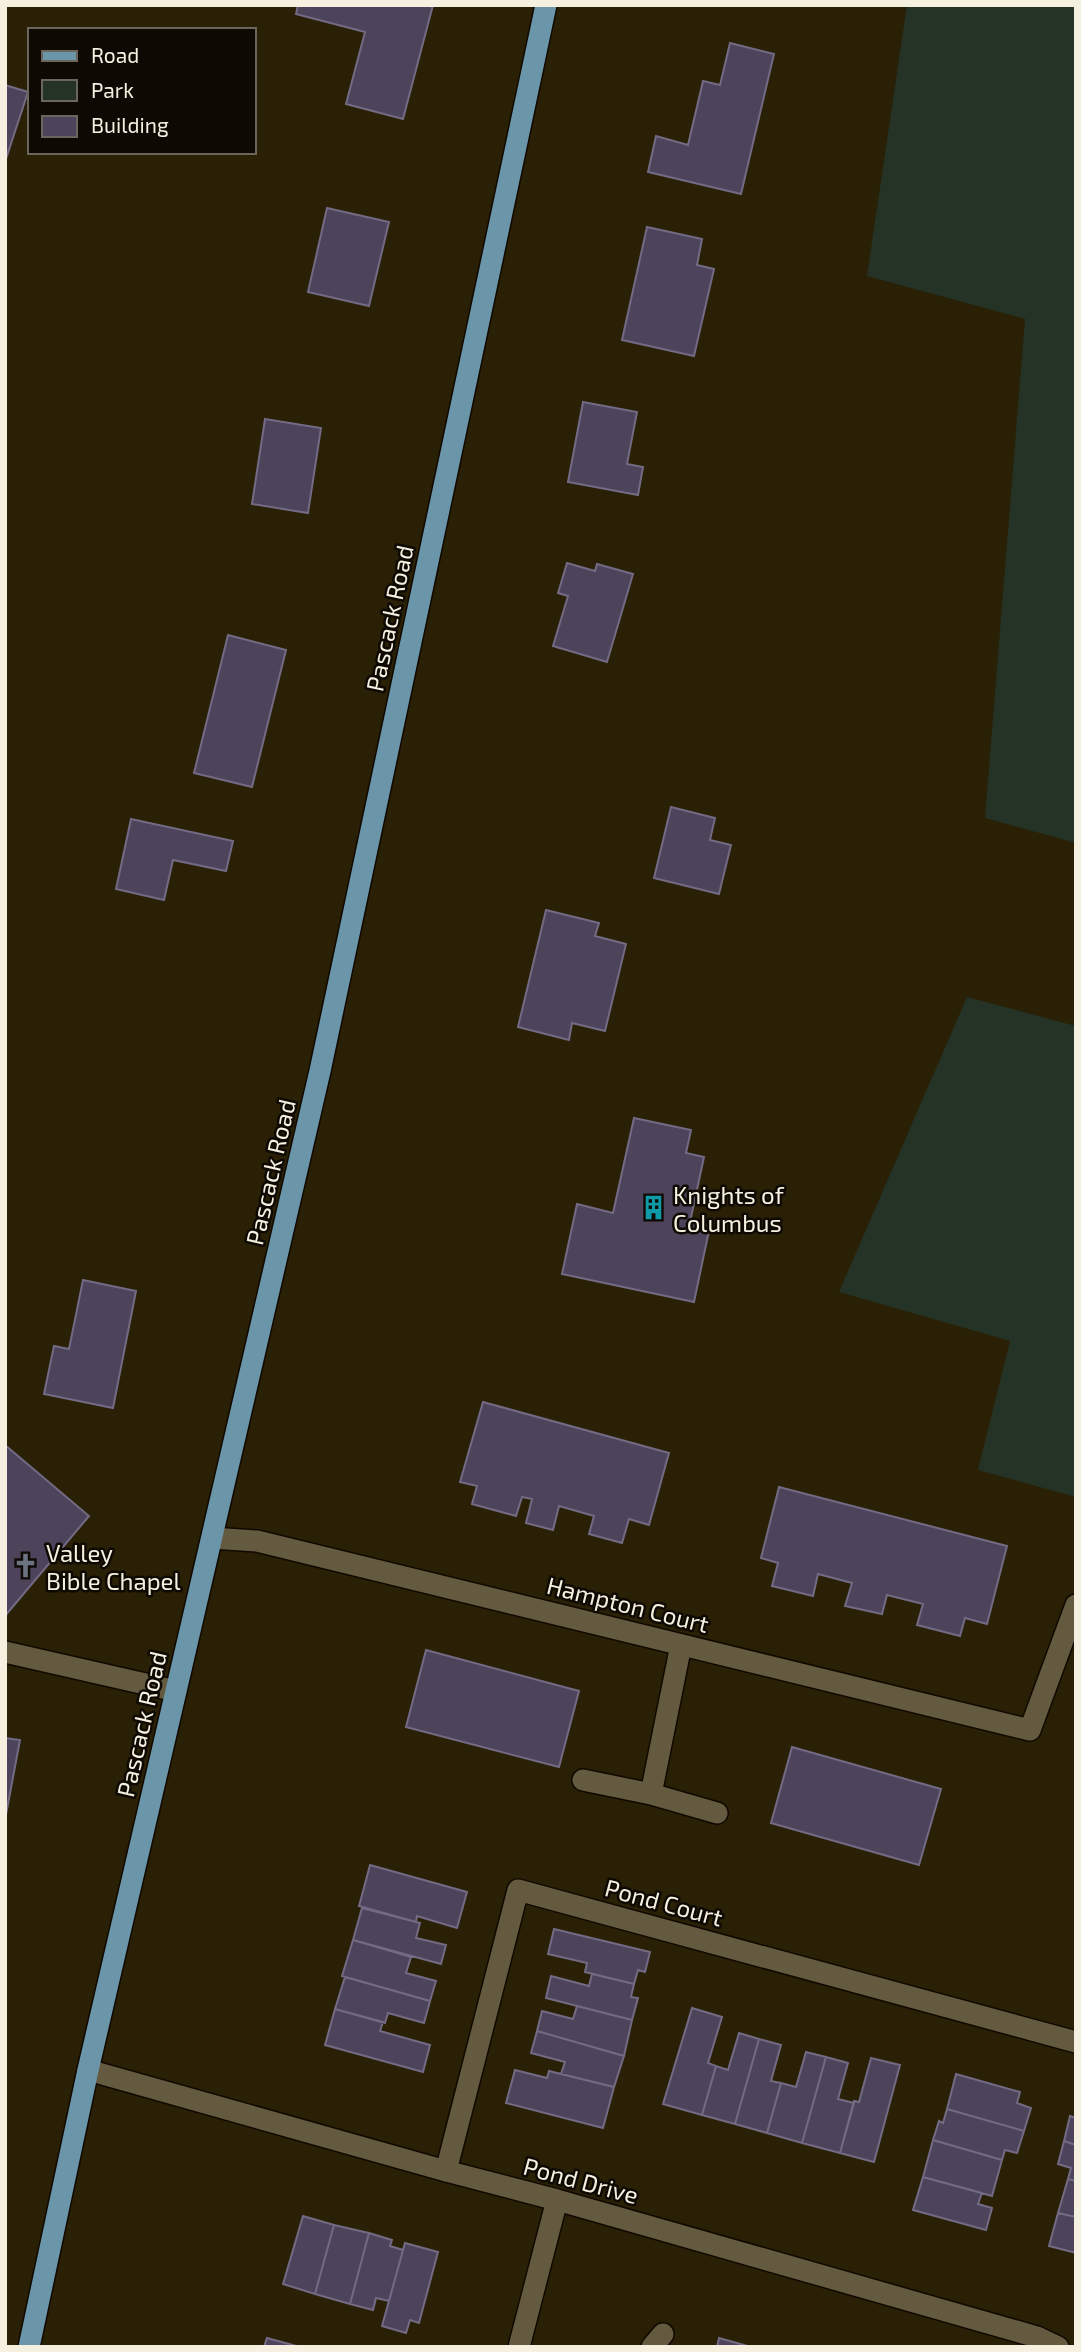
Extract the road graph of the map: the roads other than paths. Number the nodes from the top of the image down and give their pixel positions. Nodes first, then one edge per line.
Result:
1 (546, 5) edge
2 (212, 1538) junction
3 (1076, 1605) edge
4 (681, 1645) junction
5 (5, 1652) edge
6 (176, 1690) junction
7 (583, 1780) dead end
8 (651, 1794) junction
9 (717, 1813) dead end
10 (1076, 2042) edge
11 (88, 2070) junction
12 (446, 2171) junction
13 (557, 2200) junction
14 (29, 2347) edge
15 (519, 2347) edge
16 (1058, 2347) edge

1 - 2 main road, Pascack Road
2 - 4 street, Hampton Court
2 - 6 main road, Pascack Road
3 - 4 street, Hampton Court
4 - 8 street
5 - 6 street
6 - 11 main road, Pascack Road
7 - 8 street
8 - 9 street
10 - 12 street, Pond Court
11 - 12 street, Pond Drive
11 - 14 main road, Pascack Road
12 - 13 street, Pond Drive
13 - 15 street
13 - 16 street, Pond Drive

